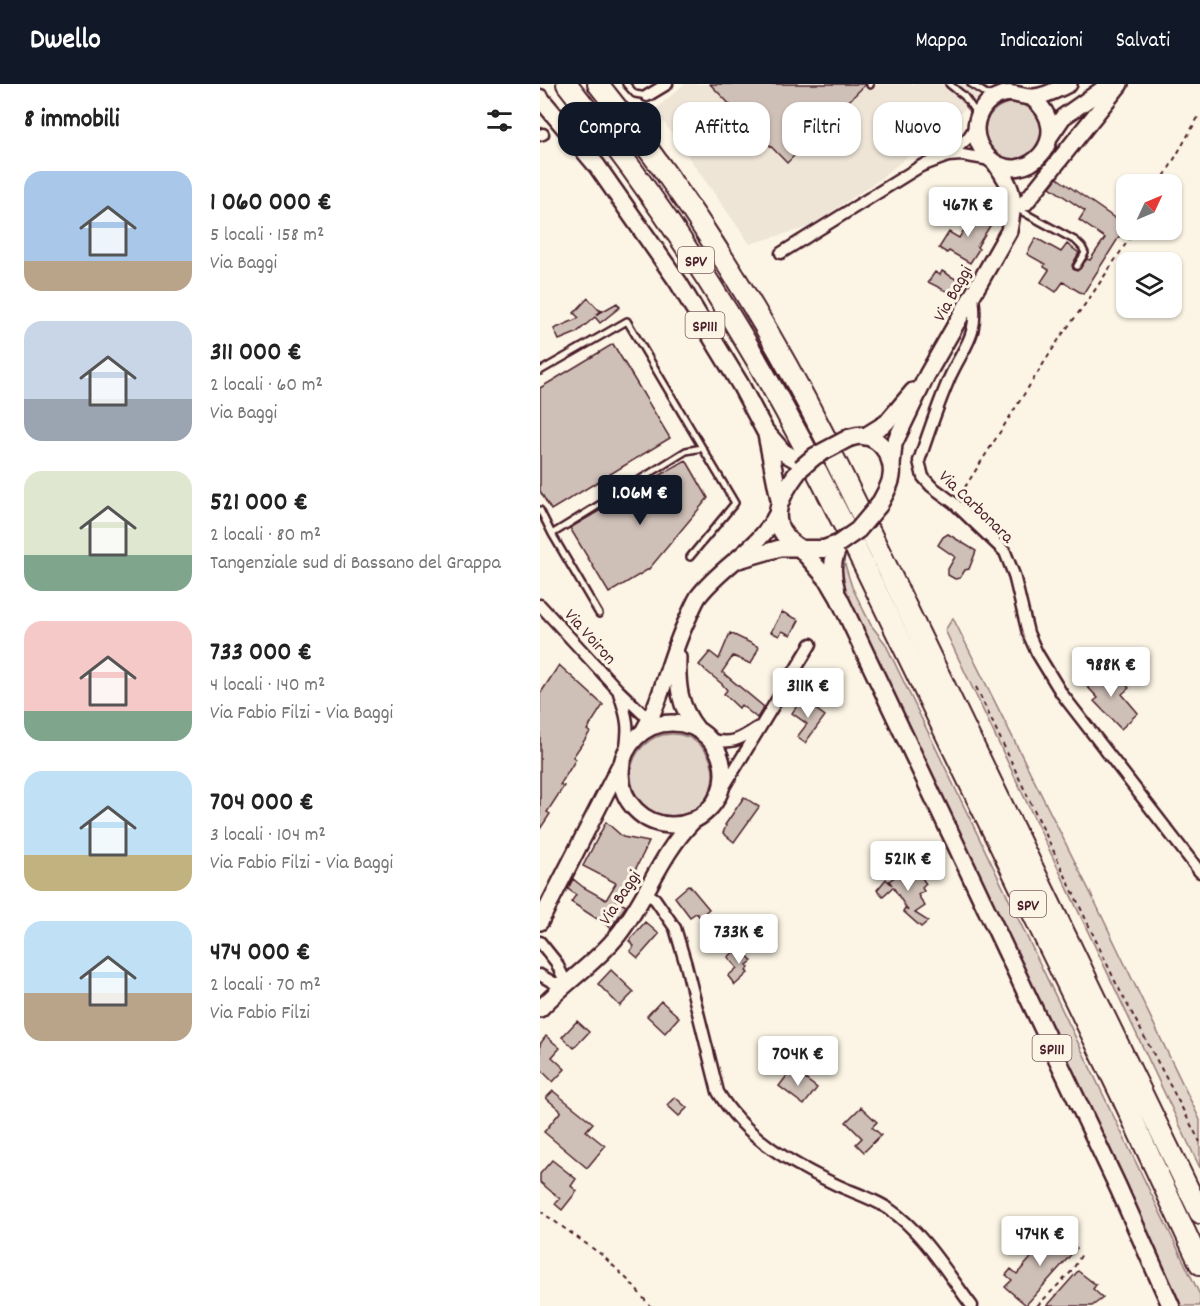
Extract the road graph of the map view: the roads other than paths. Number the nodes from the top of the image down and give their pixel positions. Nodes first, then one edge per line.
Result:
1 (567, 84) edge
2 (598, 84) edge
3 (626, 84) edge
4 (667, 84) edge
5 (949, 84) edge
6 (971, 84) edge
7 (1069, 84) edge
8 (1110, 84) edge
9 (1120, 84) edge
10 (647, 96) joint
11 (1031, 97) junction
12 (540, 98) edge
13 (995, 98) junction
14 (977, 122) junction
15 (1050, 136) junction
16 (962, 143) edge
17 (962, 155) edge
18 (948, 156) edge
19 (1038, 158) junction
20 (993, 161) junction
21 (1023, 207) junction
22 (1009, 231) junction
23 (781, 253) dead end
24 (1077, 266) dead end
25 (973, 297) junction
26 (540, 371) edge
27 (927, 375) junction
28 (765, 431) junction
29 (857, 437) junction
30 (702, 448) junction
31 (813, 457) junction
32 (892, 465) junction
33 (778, 508) junction
34 (870, 509) junction
35 (540, 510) edge
36 (870, 532) dead end
37 (552, 534) junction
38 (843, 541) junction
39 (800, 549) junction
40 (690, 557) dead end
41 (734, 562) junction
42 (839, 598) junction
43 (540, 605) edge
44 (599, 614) dead end
45 (680, 633) junction
46 (811, 644) dead end
47 (618, 690) junction
48 (660, 695) junction
49 (633, 705) junction
50 (652, 724) junction
51 (760, 726) junction
52 (703, 734) junction
53 (623, 758) junction
54 (719, 795) junction
55 (692, 822) junction
56 (1200, 872) edge
57 (646, 893) junction
58 (540, 922) edge
59 (540, 942) edge
60 (540, 975) edge
61 (566, 983) junction
62 (540, 1009) edge
63 (1200, 1213) edge
64 (1200, 1264) edge
65 (972, 1306) edge
66 (1171, 1306) edge

1 - 31 highway, SPV
2 - 31 highway, SPV
3 - 10 lane
4 - 10 street
5 - 14 lane
6 - 13 lane
7 - 11 main road
8 - 15 main road
9 - 21 main road
11 - 13 main road
11 - 15 main road
12 - 28 main road, SP111
13 - 14 main road
14 - 16 street
14 - 20 main road
15 - 19 main road
17 - 20 street
18 - 23 street
19 - 20 main road
19 - 21 main road
20 - 22 main road, Via Baggi
21 - 22 main road
21 - 24 lane
22 - 25 main road, Via Baggi
25 - 27 main road, Via Baggi
25 - 56 street, Via Carbonara
26 - 30 lane
27 - 29 main road, Via Baggi
27 - 32 main road, Via Baggi
28 - 31 main road, SP111
28 - 33 main road, SP111
29 - 31 main road, bridge
29 - 32 main road
30 - 37 lane
30 - 40 lane
31 - 33 main road
31 - 34 highway, SPV
31 - 38 highway, SPV
32 - 34 main road
33 - 39 main road, SP111
33 - 41 main road
34 - 38 main road, bridge
35 - 37 lane
36 - 63 highway, SPV
37 - 44 lane
38 - 39 main road
38 - 42 main road, SP111
38 - 64 highway, SPV
39 - 41 main road
39 - 42 main road, SP111
41 - 45 main road
42 - 66 main road, SP111
43 - 47 street, Via Voiron
45 - 48 main road
45 - 52 main road
46 - 51 street, Via Baggi
47 - 49 street, Via Voiron
47 - 53 street, Via Voiron
48 - 49 street
48 - 50 main road
49 - 50 street, Via Voiron
50 - 52 main road, Via Baggi
50 - 53 main road
51 - 52 street, Via Baggi
51 - 54 street, Via Baggi
52 - 54 main road
53 - 55 main road
53 - 58 main road
54 - 55 main road, Via Baggi
55 - 57 main road, Via Baggi
57 - 61 main road, Via Baggi
57 - 65 street
59 - 61 street
60 - 61 street
61 - 62 main road, Via Baggi

